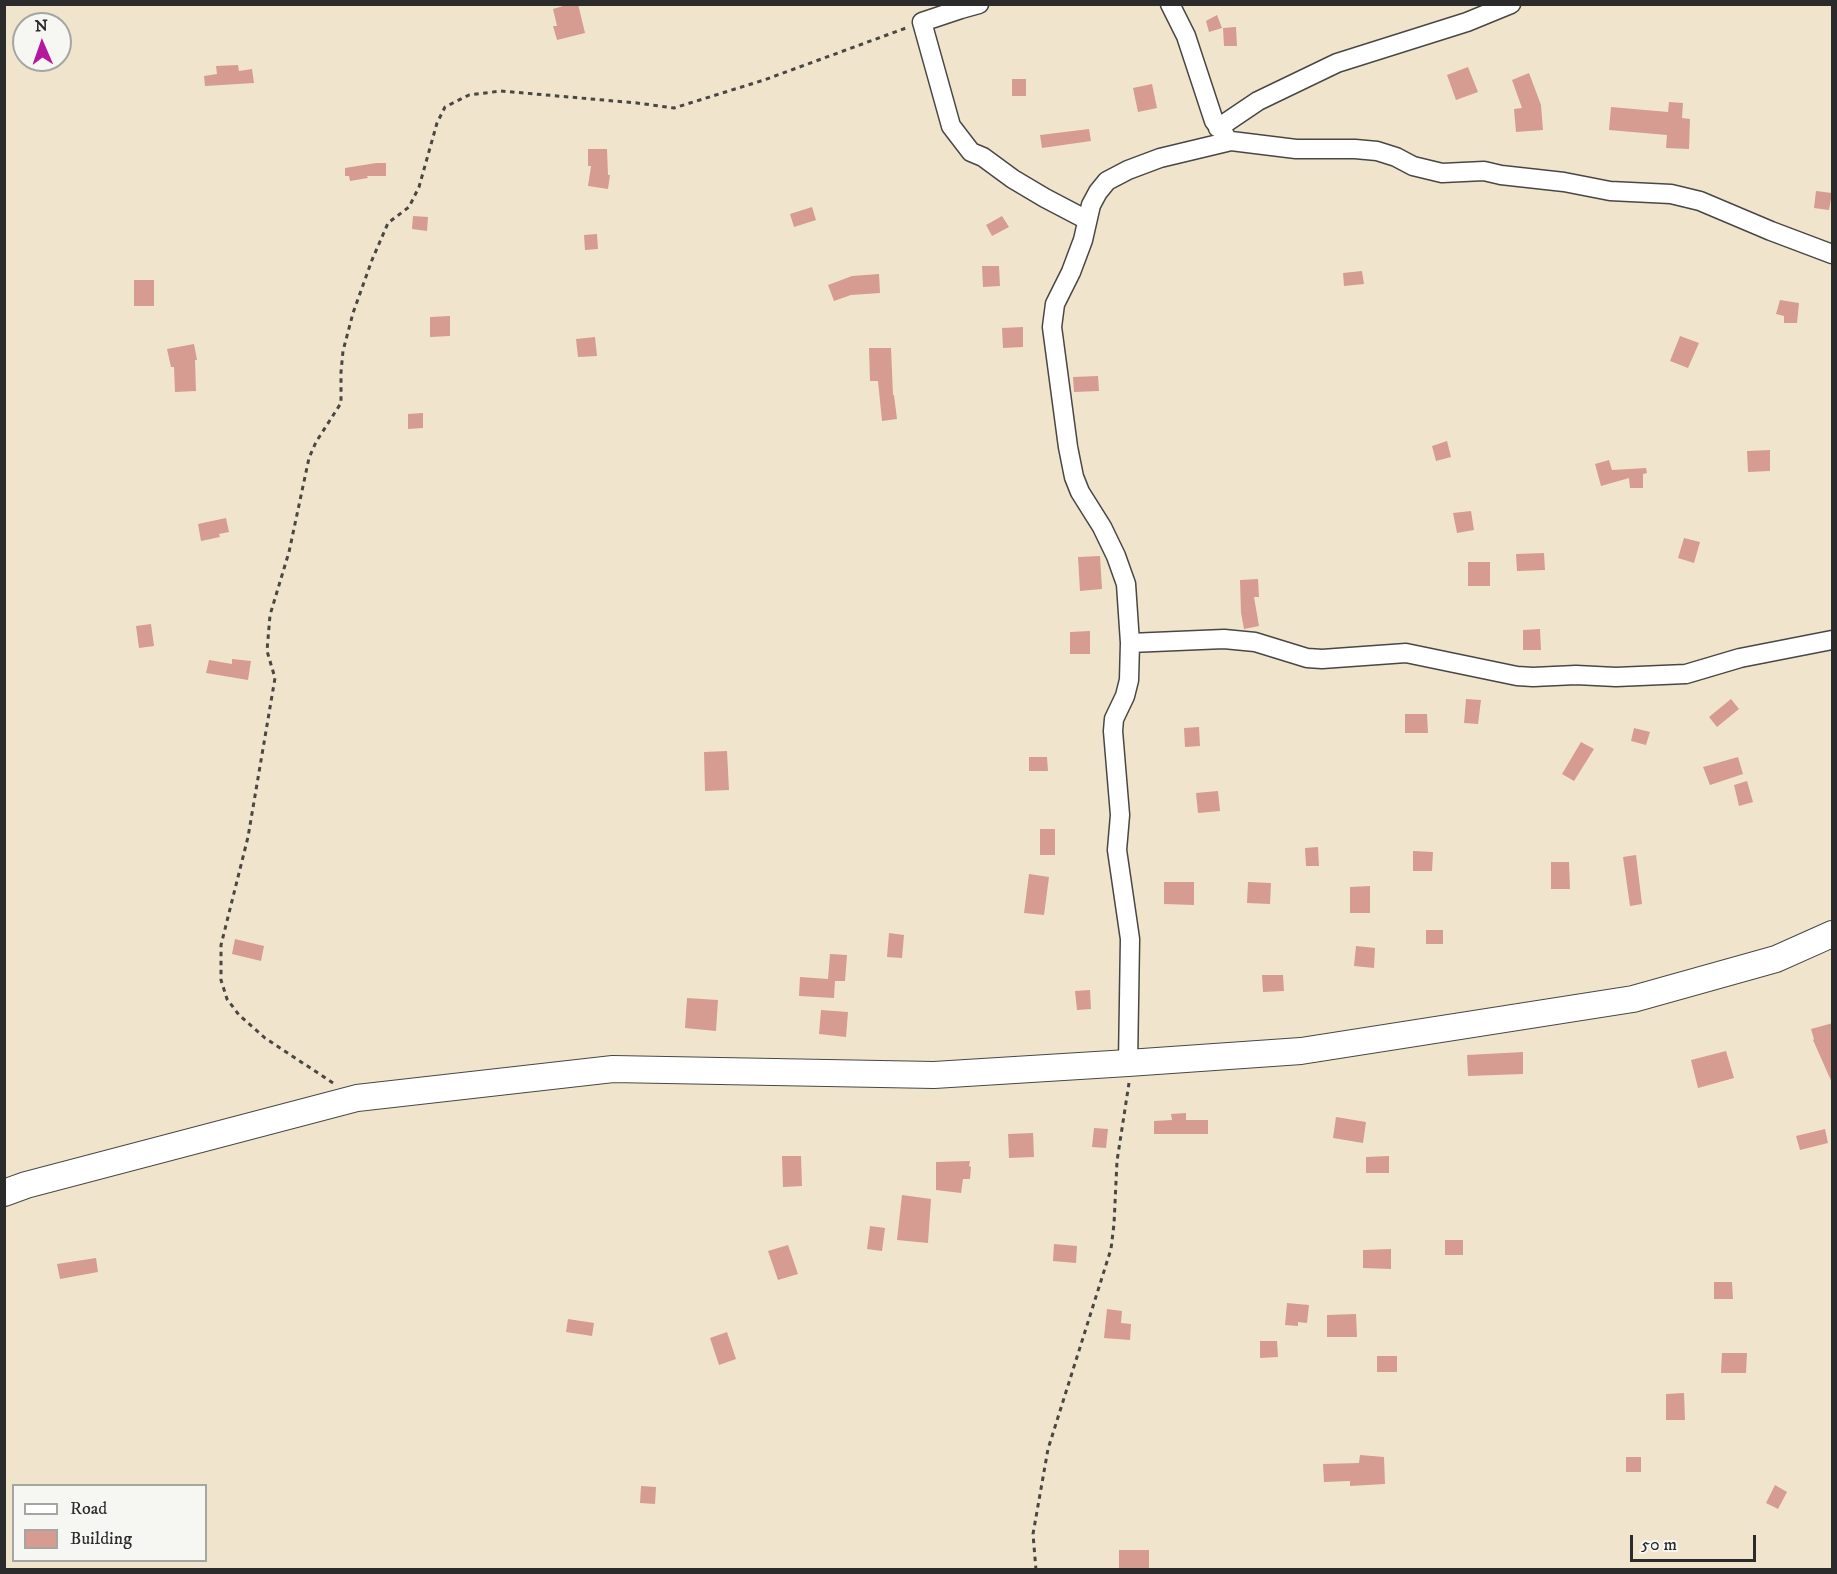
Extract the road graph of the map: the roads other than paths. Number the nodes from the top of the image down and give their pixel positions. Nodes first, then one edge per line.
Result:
1 (979, 4) edge
2 (1170, 4) edge
3 (1511, 4) edge
4 (1224, 134) junction
5 (1087, 220) junction
6 (1833, 254) edge
7 (1833, 640) edge
8 (1130, 643) junction
9 (1833, 934) edge
10 (1128, 1063) junction
11 (4, 1193) edge

1 - 5 street
2 - 4 street
3 - 4 street
4 - 5 street
4 - 6 street
5 - 8 street
7 - 8 street
8 - 10 street
9 - 10 street
10 - 11 street

